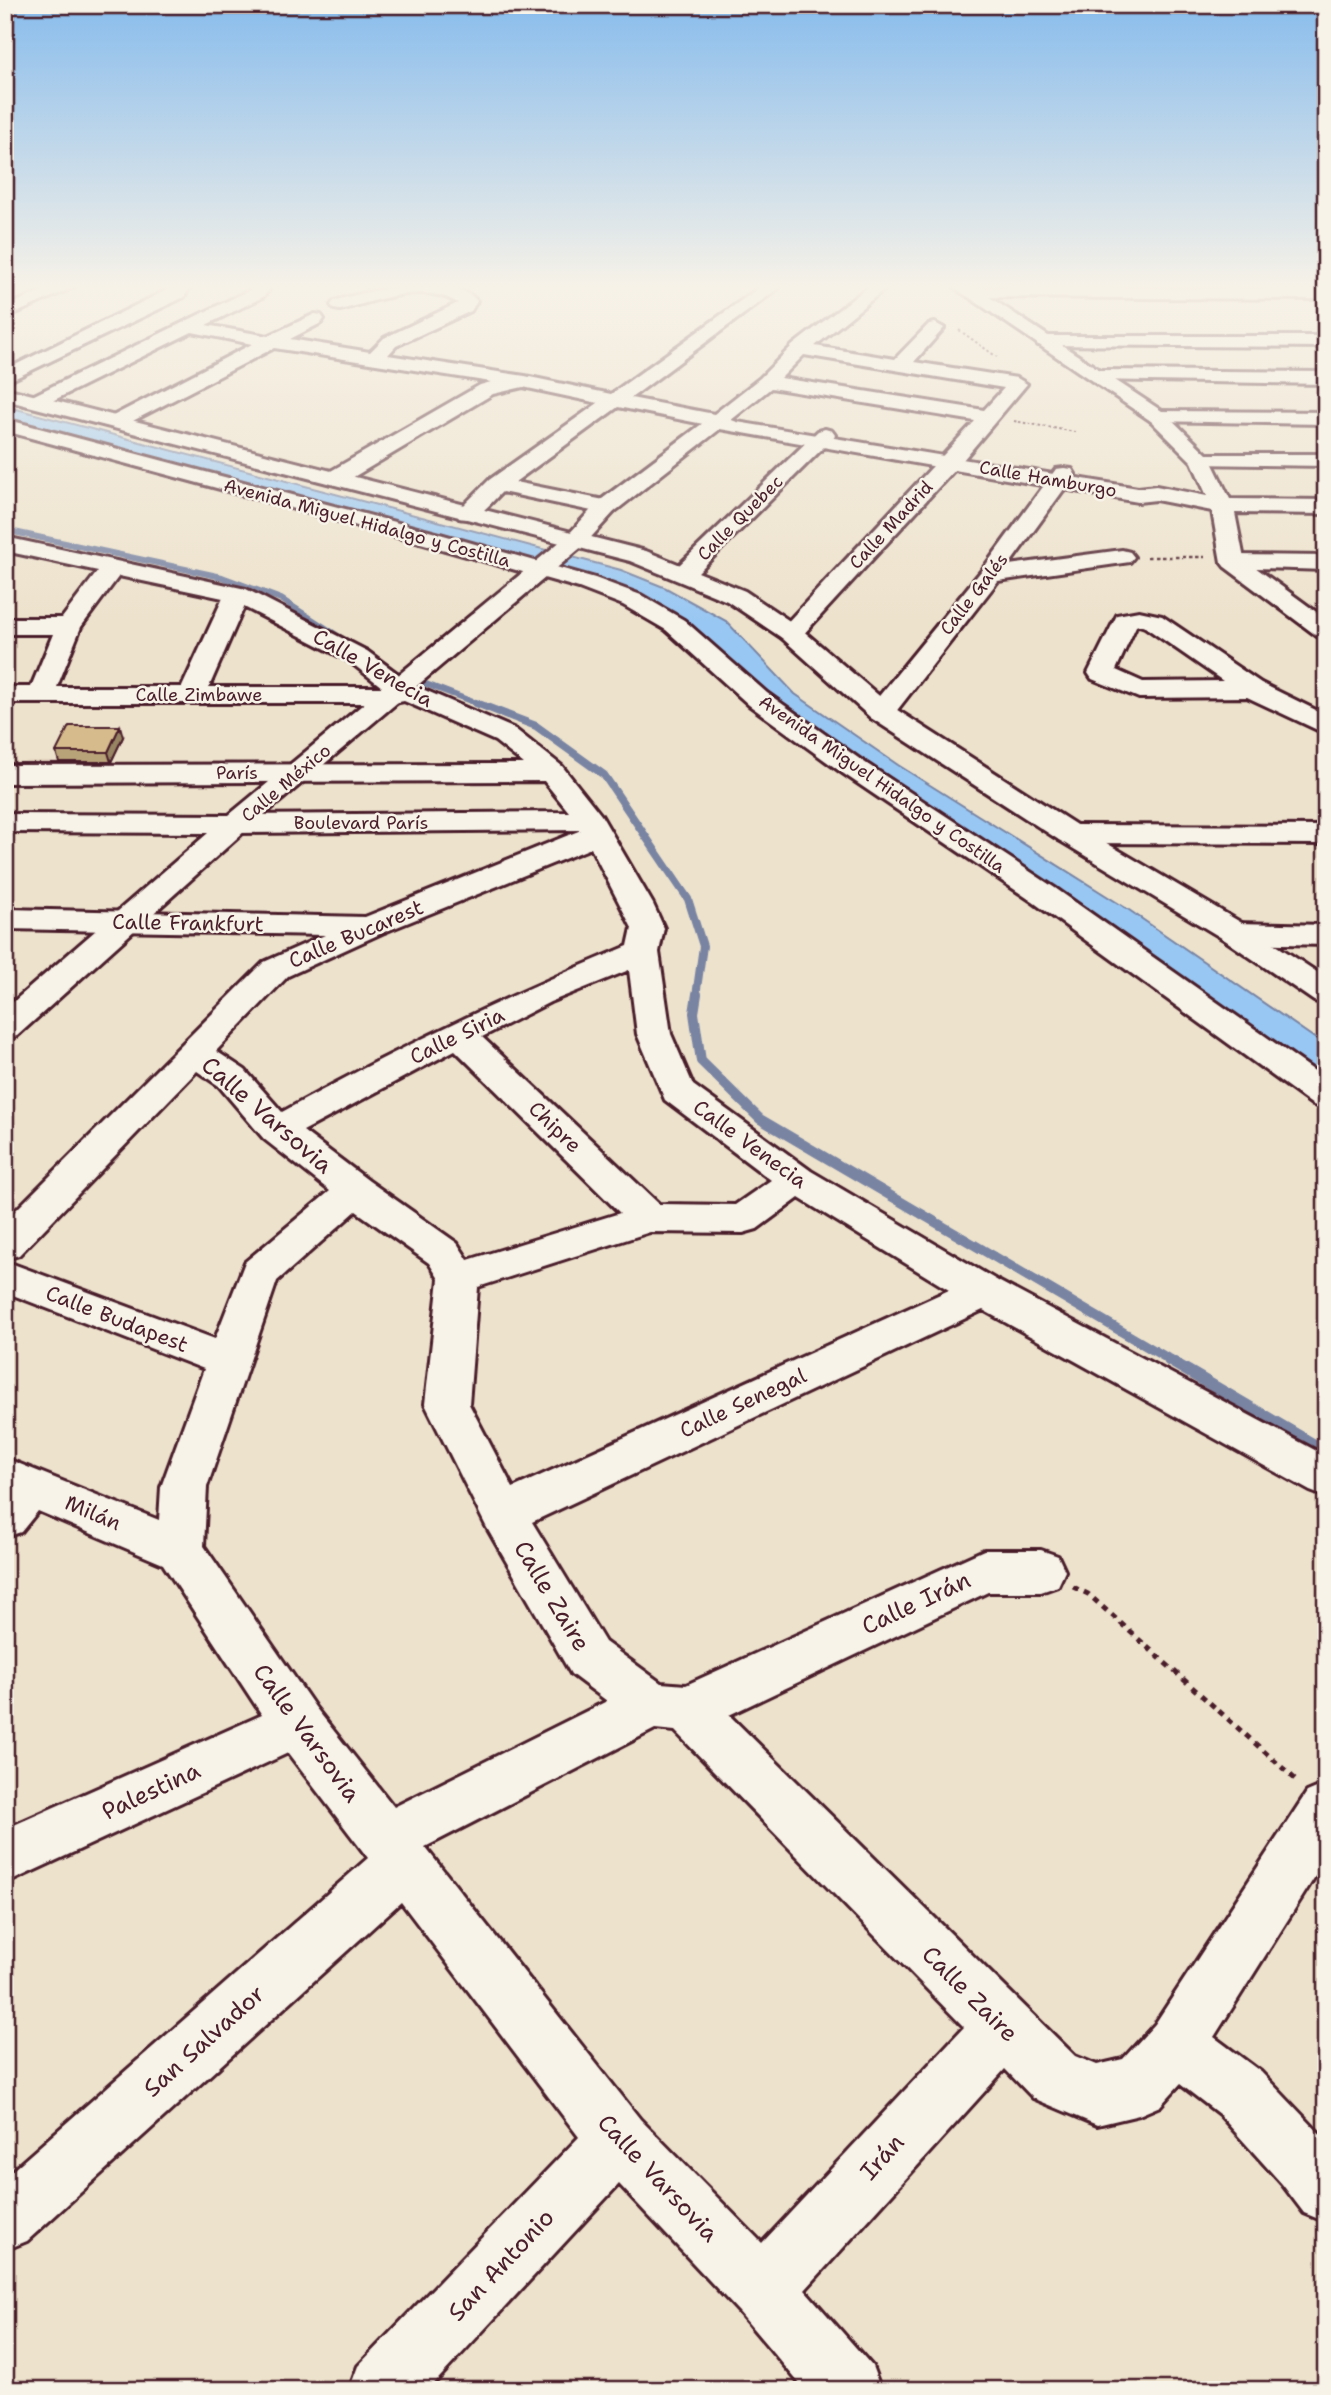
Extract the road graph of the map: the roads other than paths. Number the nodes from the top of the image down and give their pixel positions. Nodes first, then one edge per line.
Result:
1 (23, 399) edge
2 (42, 399) edge
3 (162, 399) edge
4 (470, 399) edge
5 (619, 399) joint
6 (746, 399) edge
7 (872, 399) edge
8 (992, 399) edge
9 (1132, 399) edge
10 (35, 402) junction
11 (980, 416) junction
12 (1158, 417) junction
13 (1326, 418) edge
14 (718, 421) junction
15 (116, 422) junction
16 (5, 425) edge
17 (822, 438) junction
18 (945, 458) junction
19 (1202, 460) junction
20 (1326, 460) edge
21 (337, 477) junction
22 (1061, 478) junction
23 (497, 485) junction
24 (1222, 506) junction
25 (606, 507) junction
26 (1326, 507) edge
27 (467, 513) junction
28 (574, 542) junction
29 (21, 547) edge
30 (1122, 557) road end
31 (1232, 560) junction
32 (1326, 563) edge
33 (5, 565) edge
34 (112, 568) junction
35 (542, 569) junction
36 (684, 573) junction
37 (990, 575) junction
38 (237, 594) junction
39 (5, 626) edge
40 (69, 626) junction
41 (1323, 628) edge
42 (791, 633) junction
43 (1252, 689) junction
44 (400, 690) junction
45 (5, 695) edge
46 (41, 695) junction
47 (192, 695) junction
48 (881, 712) junction
49 (1326, 726) edge
50 (298, 772) junction
51 (552, 772) junction
52 (5, 774) edge
53 (6, 824) edge
54 (236, 824) junction
55 (595, 828) junction
56 (1070, 834) junction
57 (1326, 835) edge
58 (5, 919) edge
59 (126, 921) junction
60 (371, 926) junction
61 (1236, 933) junction
62 (1326, 935) edge
63 (643, 951) junction
64 (1326, 994) edge
65 (5, 1028) edge
66 (460, 1035) junction
67 (195, 1053) junction
68 (1326, 1097) edge
69 (277, 1130) junction
70 (798, 1180) junction
71 (355, 1191) junction
72 (649, 1218) junction
73 (5, 1245) edge
74 (5, 1276) edge
75 (459, 1278) junction
76 (984, 1292) junction
77 (228, 1361) junction
78 (1326, 1478) edge
79 (14, 1494) edge
80 (503, 1514) junction
81 (180, 1550) junction
82 (1041, 1571) road end
83 (669, 1707) junction
84 (297, 1724) junction
85 (1315, 1799) edge
86 (394, 1851) junction
87 (5, 1857) edge
88 (1003, 2028) junction
89 (1157, 2065) junction
90 (619, 2140) junction
91 (1326, 2191) edge
92 (5, 2220) edge
93 (762, 2289) junction
94 (382, 2390) edge
95 (848, 2390) edge

1 - 10 street, Avenida Miguel Hidalgo y Costilla
2 - 10 street
3 - 15 street
4 - 21 street
5 - 14 street, Calle Hamburgo
5 - 23 street
6 - 14 street, Calle México
7 - 11 street
8 - 11 street, Calle Madrid
9 - 12 street
10 - 15 street, Avenida Miguel Hidalgo y Costilla
11 - 18 street, Calle Madrid
12 - 13 street
12 - 19 street
14 - 17 street, Calle Hamburgo
14 - 25 street, Calle México
15 - 21 street, Avenida Miguel Hidalgo y Costilla
16 - 35 street, Avenida Miguel Hidalgo y Costilla
17 - 18 street, Calle Hamburgo
17 - 36 street, Calle Quebec
18 - 22 street, Calle Hamburgo
18 - 42 street, Calle Madrid
19 - 20 street
19 - 24 street
21 - 27 street, Avenida Miguel Hidalgo y Costilla
22 - 24 street, Calle Hamburgo
22 - 37 street, Calle Galés
23 - 25 street
23 - 27 street
24 - 26 street, Calle Hamburgo
24 - 31 street
25 - 28 street, Calle México
27 - 28 street, Avenida Miguel Hidalgo y Costilla
28 - 35 street, Calle México
28 - 36 street, Avenida Miguel Hidalgo y Costilla
29 - 33 street
29 - 34 street, Calle Venecia
30 - 37 street
31 - 32 street
31 - 41 street
34 - 38 street, Calle Venecia
34 - 40 street
35 - 44 street, Calle México
35 - 68 street, Avenida Miguel Hidalgo y Costilla
36 - 42 street, Avenida Miguel Hidalgo y Costilla
37 - 48 street, Calle Galés
38 - 44 street, Calle Venecia
38 - 47 street
39 - 40 street
40 - 46 street
42 - 48 street, Avenida Miguel Hidalgo y Costilla
43 - 43 street
43 - 49 street
44 - 47 street, Calle Zimbawe
44 - 50 street, Calle México
44 - 51 street, Calle Venecia
45 - 46 street, Calle Zimbawe
46 - 47 street, Calle Zimbawe
48 - 56 street, Avenida Miguel Hidalgo y Costilla
50 - 51 street, París
50 - 52 street, París
50 - 54 street, Calle México
51 - 55 street, Calle Venecia
53 - 54 street, Boulevard París
54 - 55 street, Boulevard París
54 - 59 street, Calle México
55 - 60 street, Calle Bucarest
55 - 63 street, Calle Venecia
56 - 57 street
56 - 61 street, Avenida Miguel Hidalgo y Costilla
58 - 59 street, Calle Frankfurt
59 - 60 street, Calle Frankfurt
59 - 65 street, Calle México
60 - 67 street, Calle Bucarest
61 - 62 street
61 - 64 street, Avenida Miguel Hidalgo y Costilla
63 - 66 street, Calle Siria
63 - 70 street, Calle Venecia
66 - 69 street, Calle Siria
66 - 72 street, Chipre
67 - 69 street, Calle Varsovia
67 - 73 street, Calle Bucarest
69 - 71 street, Calle Varsovia
70 - 72 street
70 - 76 street, Calle Venecia
71 - 75 street, Calle Varsovia
71 - 77 street
72 - 75 street
74 - 77 street, Calle Budapest
75 - 80 street, Calle Zaire
76 - 78 street, Calle Venecia
76 - 80 street, Calle Senegal
77 - 81 street
79 - 81 street, Milán
80 - 83 street, Calle Zaire
81 - 84 street, Calle Varsovia
82 - 83 street, Calle Irán
83 - 86 street, Calle Irán
83 - 88 street, Calle Zaire
84 - 86 street, Calle Varsovia
84 - 87 street, Palestina
85 - 89 street
86 - 90 street, Calle Varsovia
86 - 92 street, San Salvador
88 - 89 street, Calle Zaire
88 - 93 street, Irán
89 - 91 street
90 - 93 street, Calle Varsovia
90 - 94 street, San Antonio
93 - 95 street, Calle Varsovia

